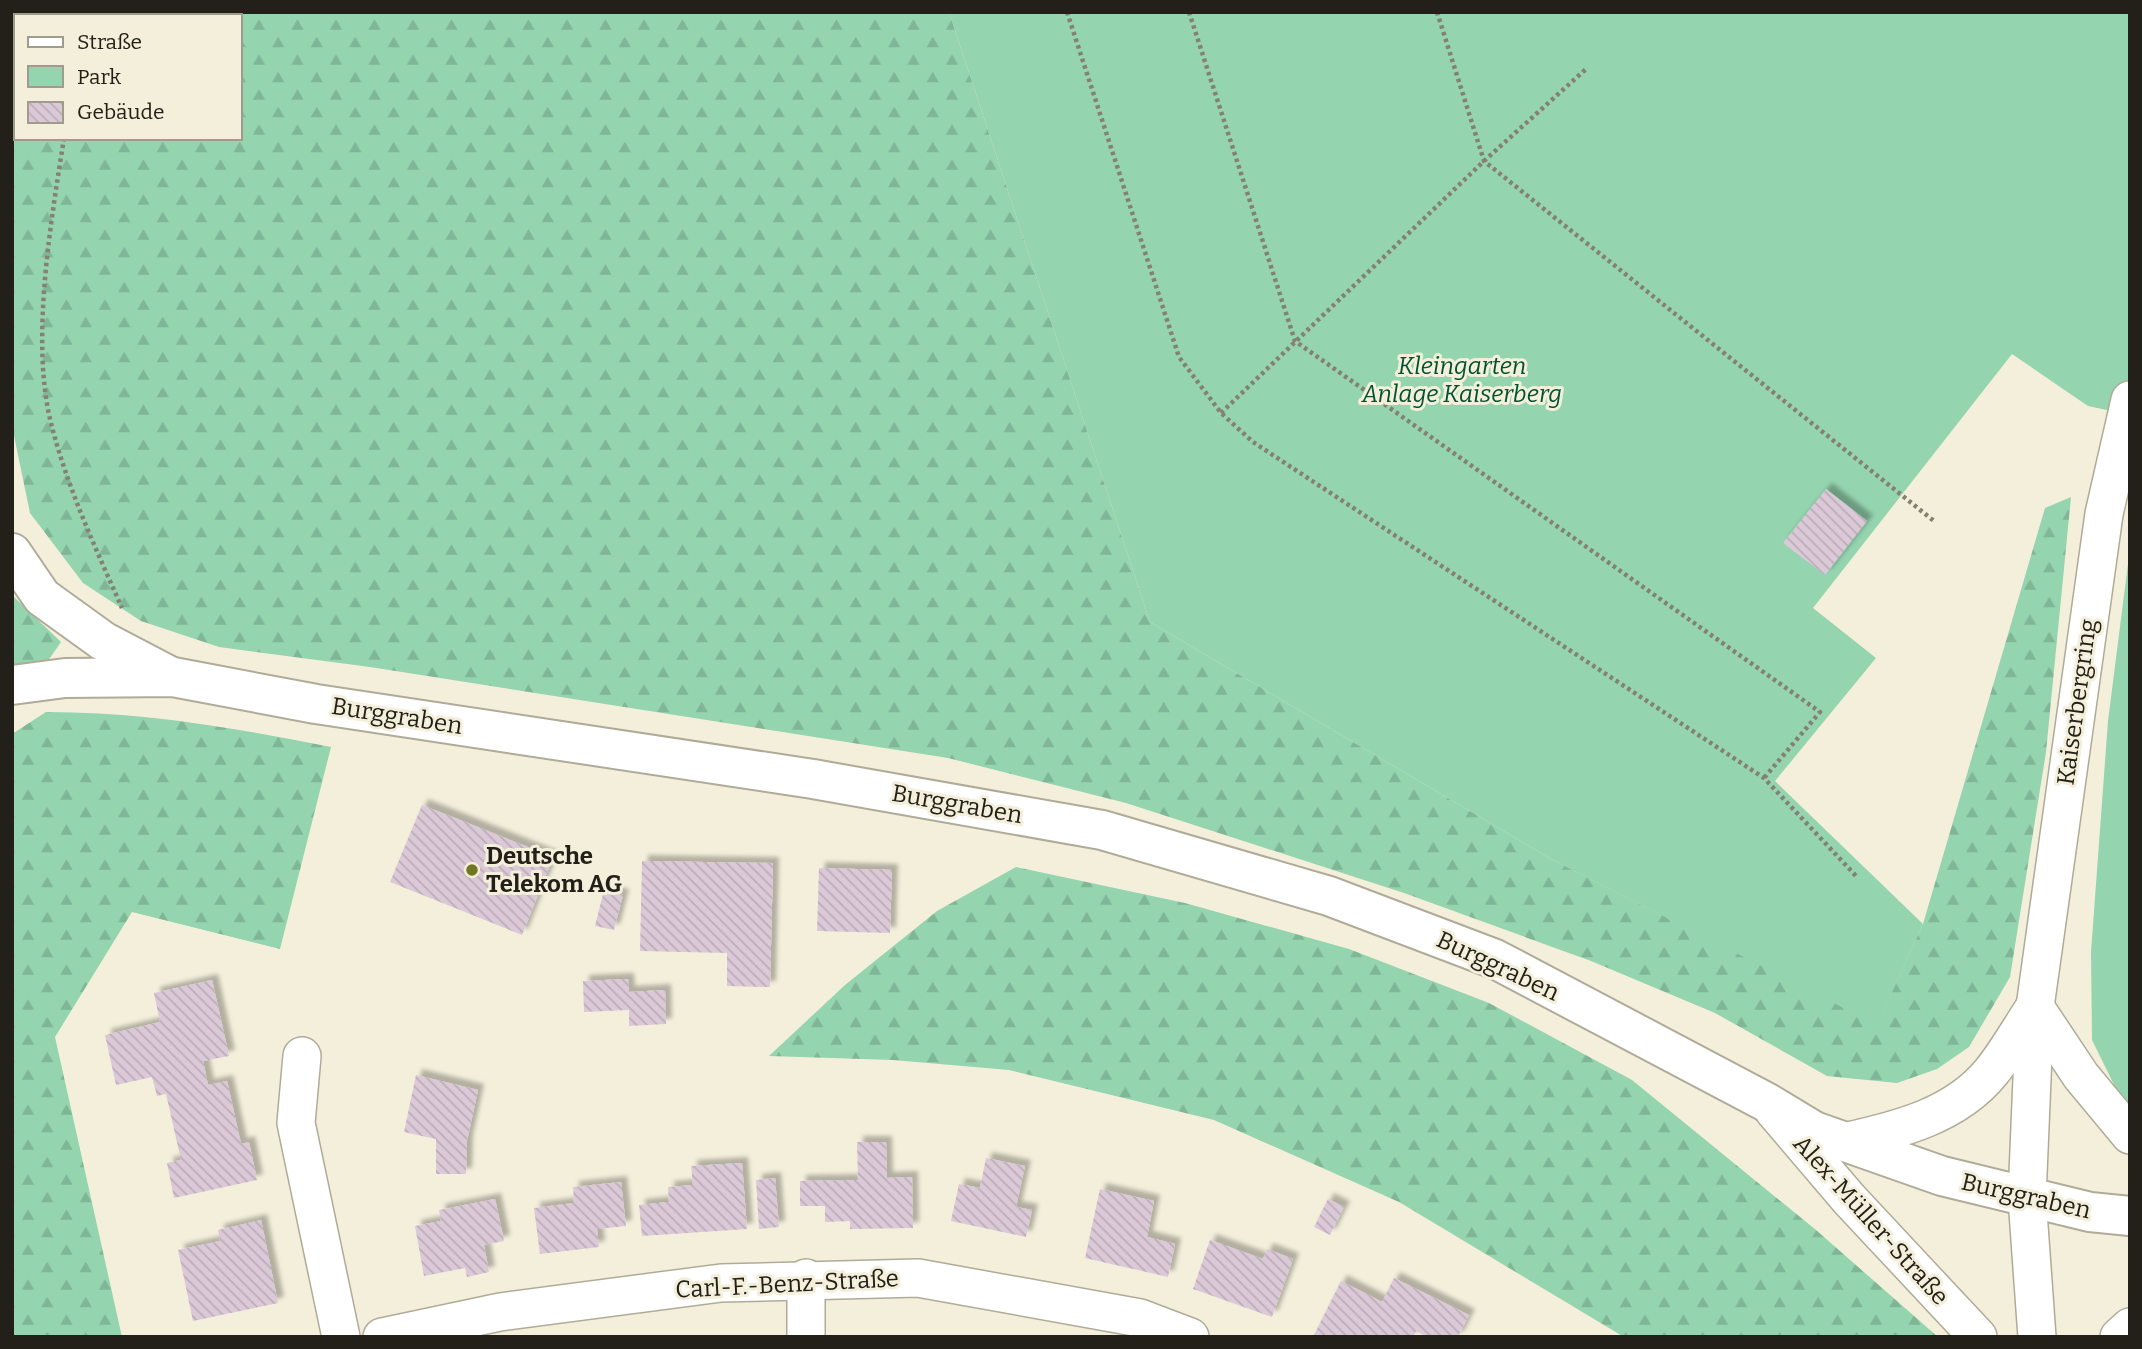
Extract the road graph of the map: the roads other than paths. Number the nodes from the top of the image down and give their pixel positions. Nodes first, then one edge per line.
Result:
1 (2130, 400) edge
2 (12, 552) edge
3 (157, 669) junction
4 (12, 685) edge
5 (2035, 1007) junction
6 (302, 1056) dead end
7 (1766, 1102) junction
8 (2130, 1135) edge
9 (1844, 1142) junction
10 (2027, 1198) junction
11 (2130, 1216) edge
12 (806, 1278) junction
13 (2130, 1327) edge
14 (341, 1337) edge
15 (383, 1337) edge
16 (806, 1337) edge
17 (1190, 1337) edge
18 (1978, 1337) edge
19 (2037, 1337) edge
20 (2119, 1337) edge

1 - 5 street, Kaiserbergring
2 - 3 street
3 - 4 street, Burggraben
3 - 7 street, Burggraben
5 - 8 street
5 - 9 street
5 - 10 street, Kaiserbergring
6 - 14 street
7 - 9 street, Burggraben
7 - 18 street, Alex-Müller-Straße
9 - 10 street, Burggraben
10 - 11 street, Burggraben
10 - 19 street
12 - 15 street, Carl-F.-Benz-Straße
12 - 16 street
12 - 17 street, Carl-F.-Benz-Straße
13 - 20 street

